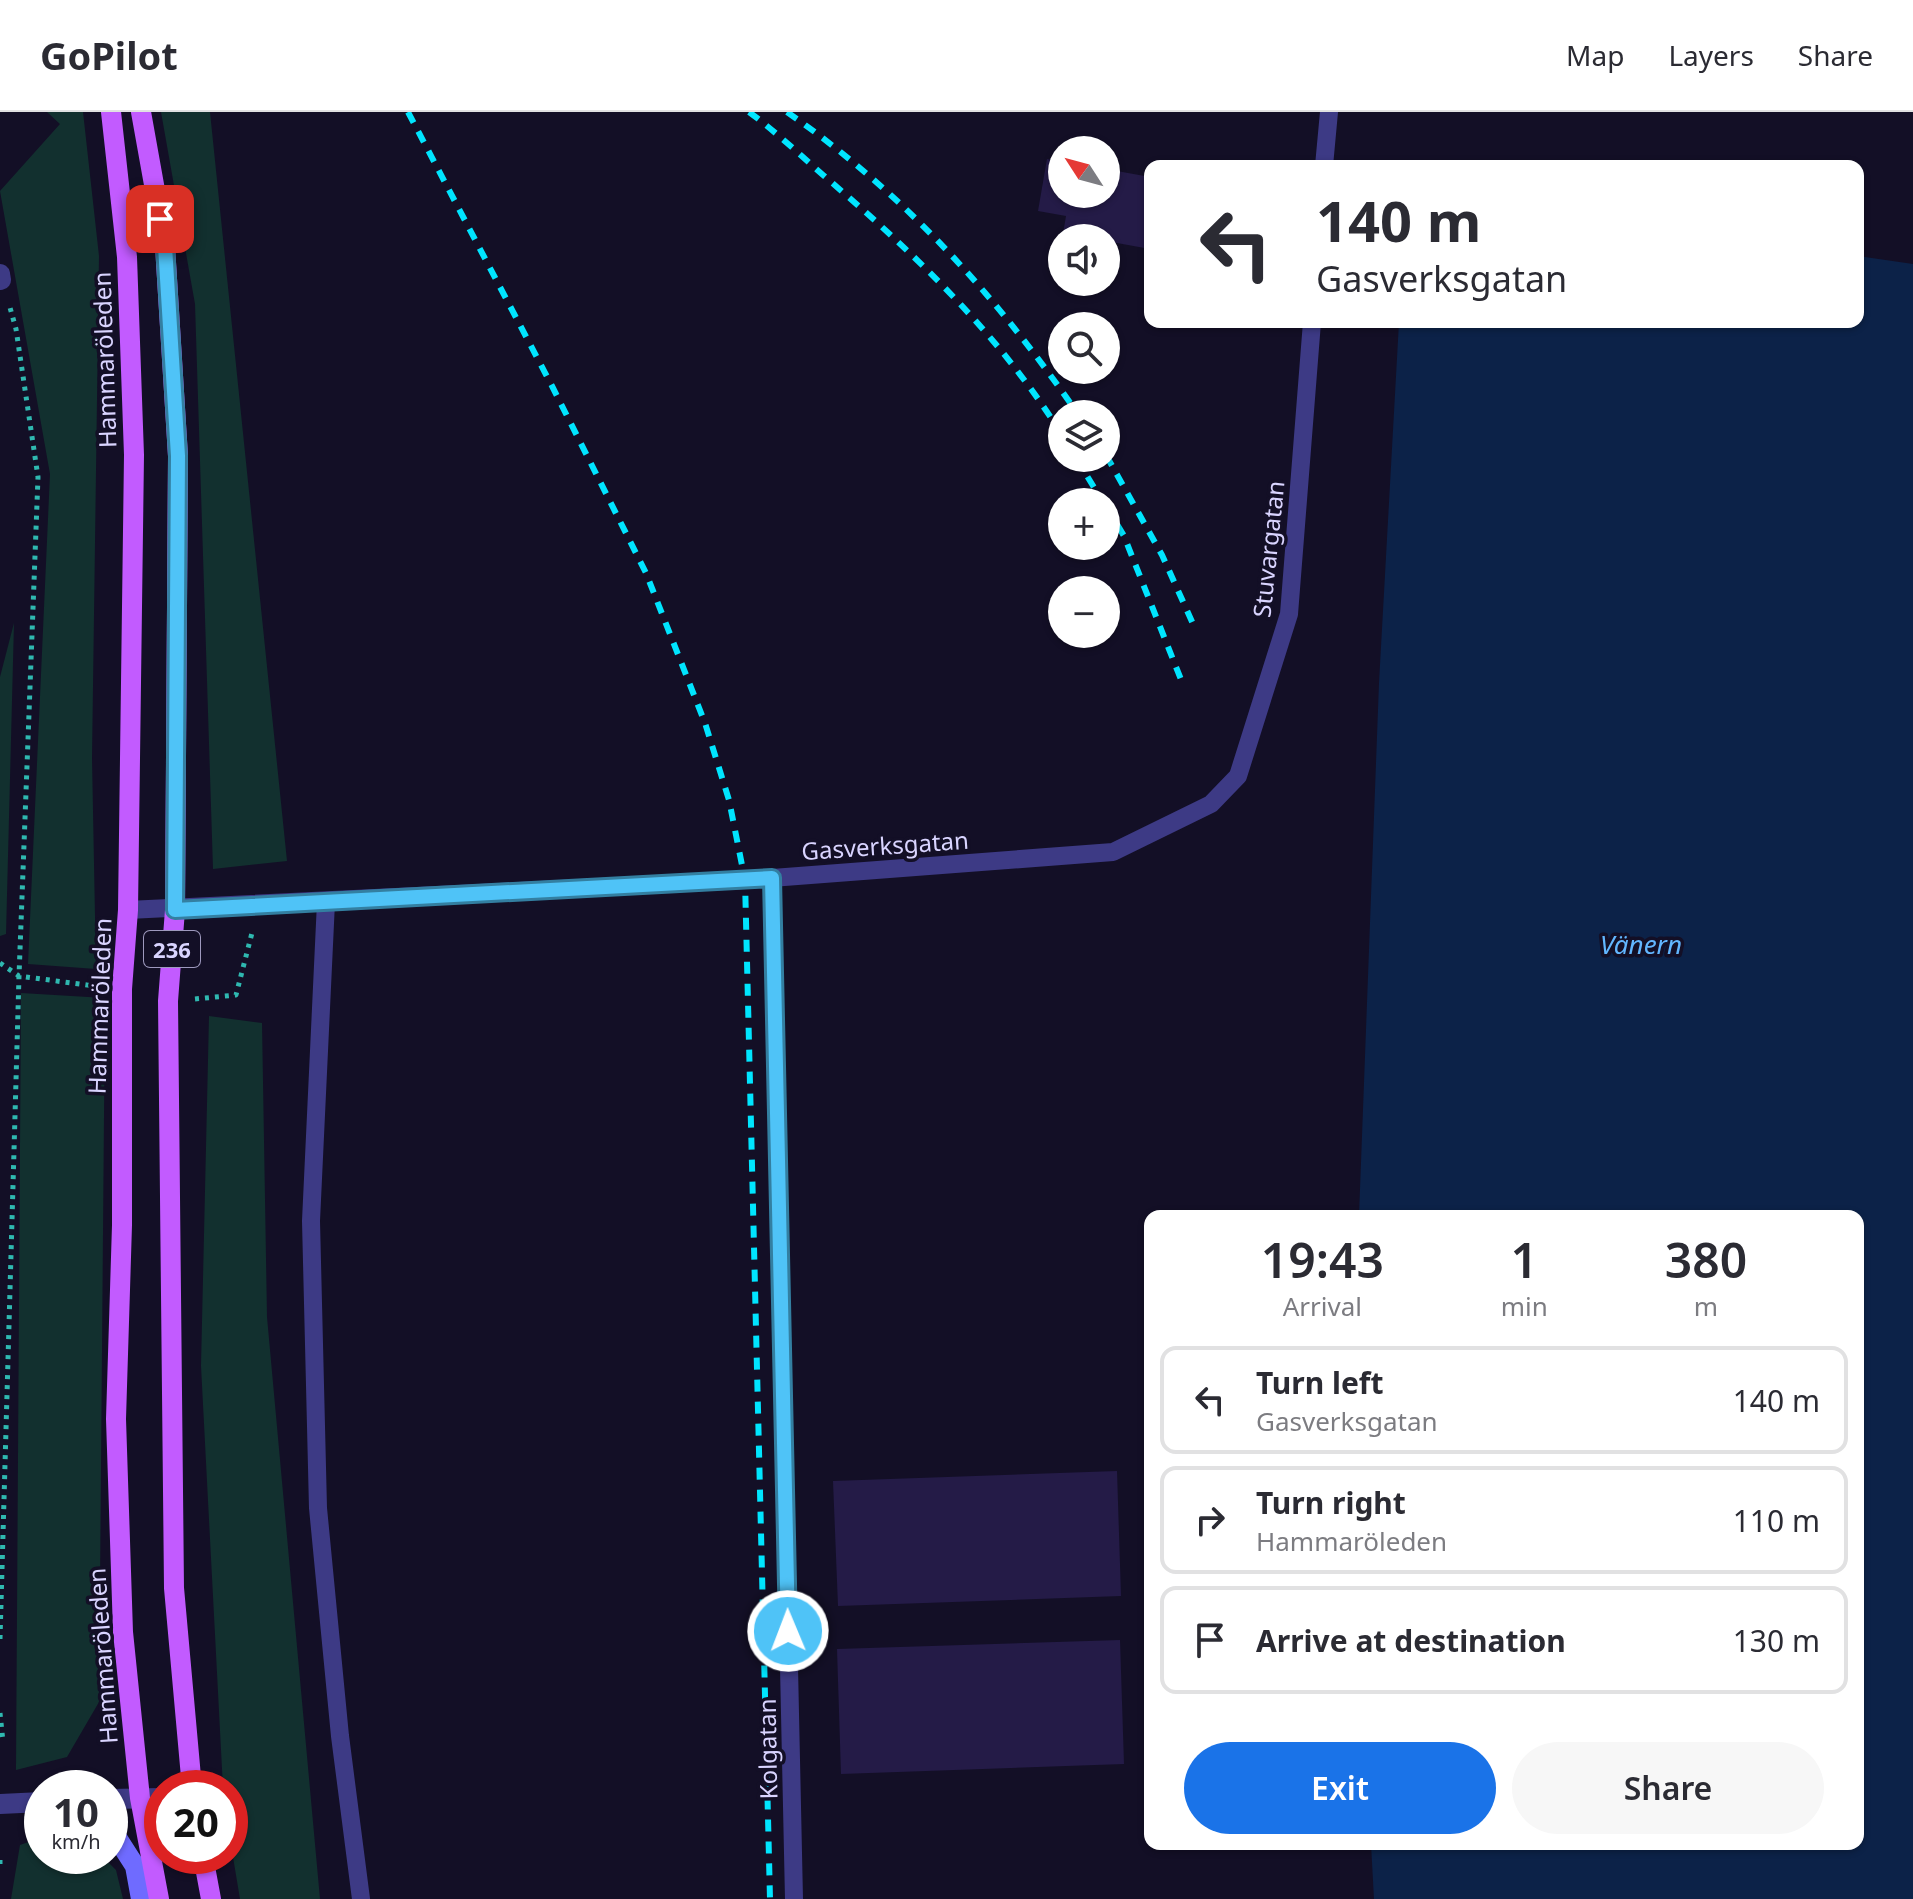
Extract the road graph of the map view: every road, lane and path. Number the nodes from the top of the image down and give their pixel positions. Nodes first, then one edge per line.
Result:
1 (111, 112) edge
2 (141, 112) edge
3 (1329, 112) edge
4 (1325, 160) edge
5 (1, 277) edge
6 (1312, 328) edge
7 (1238, 776) joint
8 (772, 878) junction
9 (326, 902) junction
10 (128, 910) junction
11 (175, 910) junction
12 (0, 963) edge
13 (19, 976) junction
14 (0, 1639) edge
15 (0, 1713) edge
16 (3, 1742) dead end
17 (190, 1770) edge
18 (128, 1798) edge
19 (140, 1798) junction
20 (144, 1798) edge
21 (24, 1803) edge
22 (0, 1804) edge
23 (128, 1855) edge
24 (0, 1856) edge
25 (0, 1864) edge
26 (206, 1874) edge
27 (141, 1899) edge
28 (159, 1899) edge
29 (211, 1899) edge
30 (361, 1899) edge
31 (794, 1899) edge

1 - 10 main road, Hammaröleden / 236
2 - 11 main road, 236
3 - 4 lane
5 - 13 path
6 - 7 lane, Stuvargatan
7 - 8 lane, Gasverksgatan
8 - 9 lane, Gasverksgatan
8 - 31 lane, Kolgatan
9 - 11 lane, Gasverksgatan
9 - 30 lane
10 - 11 lane, Gasverksgatan
10 - 19 main road, Hammaröleden / 236
11 - 17 main road, 236
12 - 13 path
13 - 14 path
15 - 16 path
18 - 19 street
19 - 20 street
19 - 28 main road, Hammaröleden / 236
21 - 22 street
23 - 27 main road
24 - 25 path
26 - 29 main road

